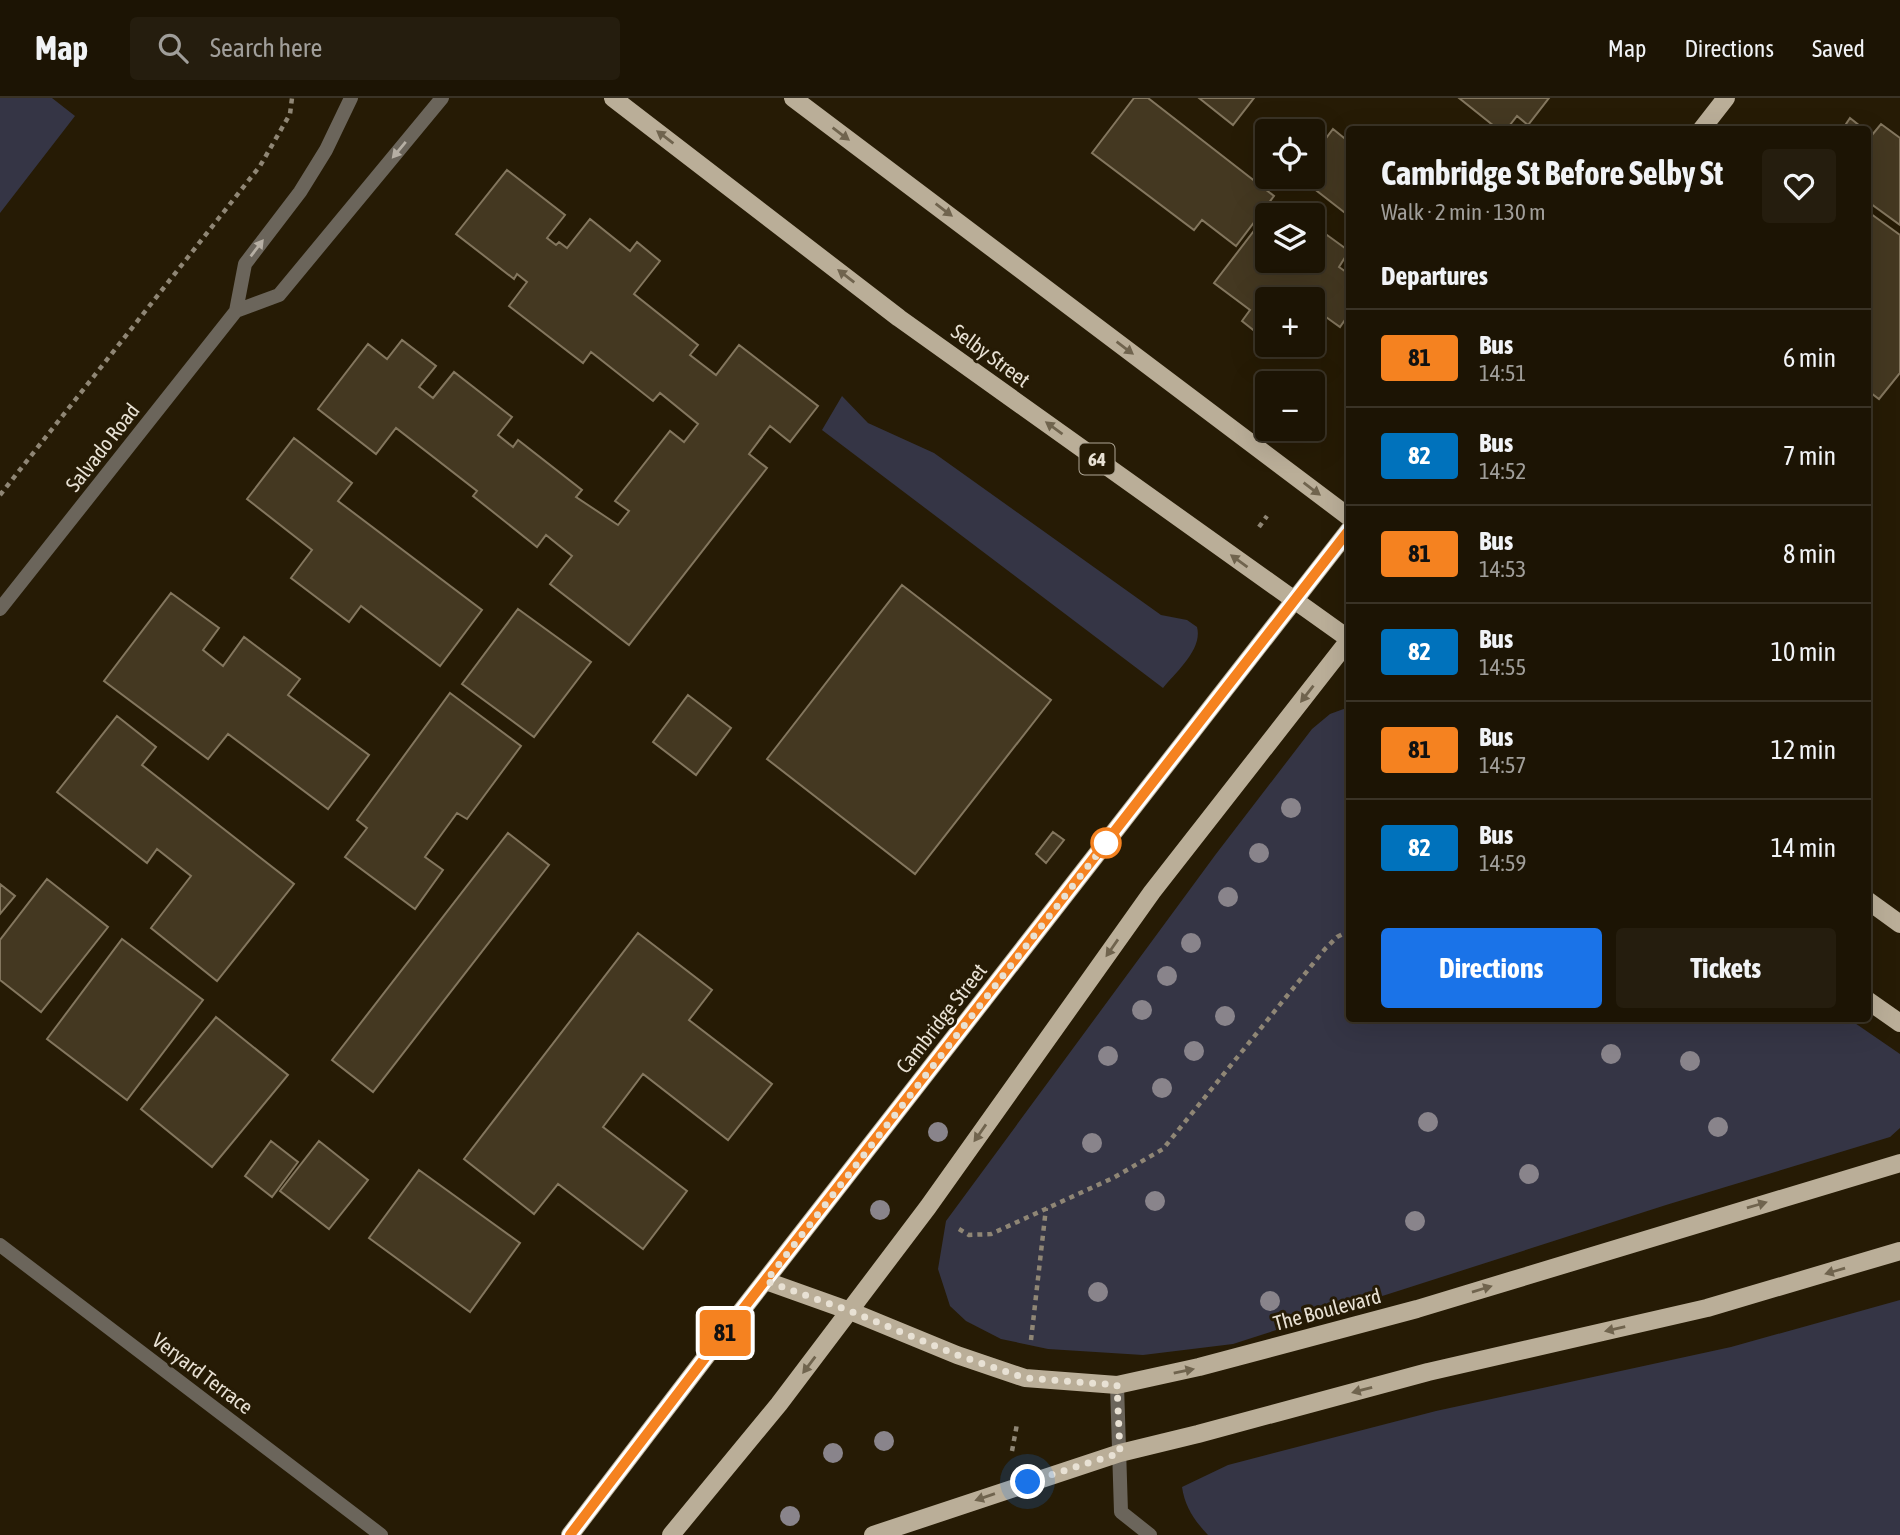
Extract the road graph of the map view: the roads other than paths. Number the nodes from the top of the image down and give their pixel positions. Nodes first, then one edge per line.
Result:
1 (351, 98) edge
2 (442, 98) edge
3 (613, 98) edge
4 (793, 98) edge
5 (1726, 98) edge
6 (1704, 126) edge
7 (236, 312) junction
8 (1346, 515) edge
9 (1346, 534) edge
10 (1294, 600) junction
11 (0, 609) edge
12 (1346, 638) edge
13 (1346, 644) edge
14 (1871, 903) edge
15 (1900, 924) edge
16 (1871, 1003) edge
17 (1900, 1023) edge
18 (1900, 1163) edge
19 (0, 1245) edge
20 (1900, 1251) edge
21 (766, 1281) junction
22 (850, 1311) junction
23 (1117, 1385) junction
24 (1120, 1453) junction
25 (381, 1535) edge
26 (570, 1535) edge
27 (671, 1535) edge
28 (873, 1535) edge
29 (1150, 1535) edge

7 -> 1 street, Salvado Road
2 -> 7 street, Salvado Road
10 -> 3 main road, Selby Street / 64
4 -> 8 main road
5 - 6 main road
7 - 11 street, Salvado Road
9 - 10 main road, Cambridge Street
10 - 12 main road, Selby Street / 64
10 - 21 main road, Cambridge Street
13 -> 22 main road
14 - 15 main road
16 - 17 main road
23 -> 18 main road, The Boulevard
19 - 25 street, Veryard Terrace
20 -> 24 main road
21 - 22 main road, The Boulevard
21 - 26 main road, Cambridge Street
22 - 23 main road, The Boulevard
22 -> 27 main road
23 - 24 street
24 -> 28 main road
24 - 29 street

